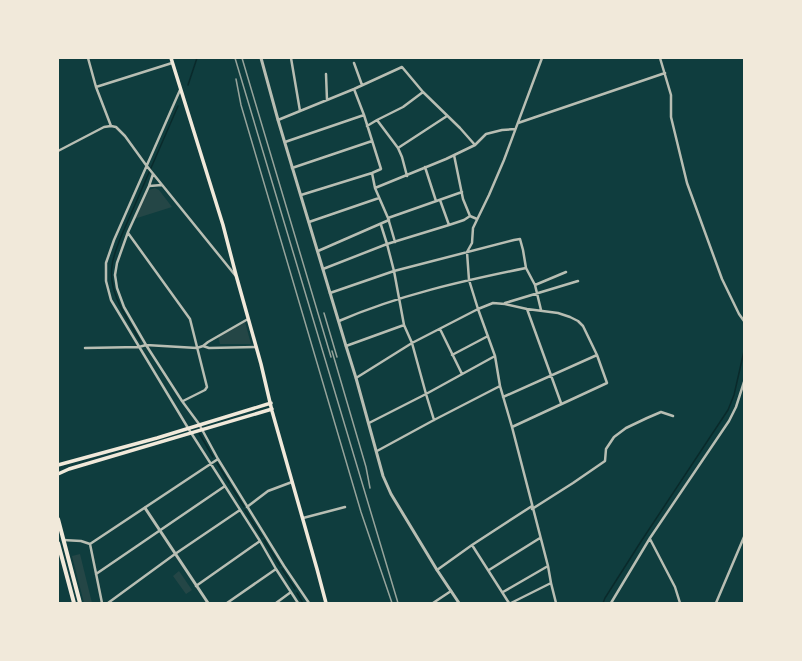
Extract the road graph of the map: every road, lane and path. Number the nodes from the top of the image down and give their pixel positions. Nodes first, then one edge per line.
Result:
1 (88, 58) edge
2 (171, 58) edge
3 (261, 58) edge
4 (290, 58) edge
5 (542, 58) edge
6 (660, 58) edge
7 (172, 63) junction
8 (354, 63) dead end
9 (665, 73) junction
10 (326, 74) dead end
11 (362, 85) junction
12 (96, 87) junction
13 (354, 89) junction
14 (180, 90) junction
15 (423, 92) junction
16 (327, 100) junction
17 (300, 111) junction
18 (364, 116) junction
19 (447, 116) junction
20 (278, 120) junction
21 (377, 120) junction
22 (518, 123) junction
23 (111, 126) junction
24 (367, 126) junction
25 (515, 129) junction
26 (372, 141) junction
27 (285, 142) junction
28 (475, 145) junction
29 (398, 148) junction
30 (58, 151) edge
31 (454, 155) junction
32 (146, 165) junction
33 (425, 167) junction
34 (292, 168) junction
35 (372, 173) junction
36 (153, 174) junction
37 (407, 176) junction
38 (162, 185) junction
39 (149, 186) junction
40 (375, 188) junction
41 (462, 192) junction
42 (300, 195) junction
43 (379, 198) junction
44 (440, 200) junction
45 (436, 201) junction
46 (470, 216) junction
47 (389, 219) junction
48 (477, 219) junction
49 (309, 222) junction
50 (380, 224) junction
51 (449, 225) junction
52 (128, 232) junction
53 (395, 242) junction
54 (387, 244) junction
55 (318, 251) junction
56 (467, 252) junction
57 (526, 268) junction
58 (323, 269) junction
59 (394, 271) junction
60 (566, 272) dead end
61 (236, 275) junction
62 (470, 280) junction
63 (578, 281) dead end
64 (535, 285) junction
65 (330, 293) junction
66 (537, 294) junction
67 (400, 298) junction
68 (505, 304) junction
69 (478, 309) junction
70 (527, 309) junction
71 (541, 310) junction
72 (248, 319) junction
73 (339, 321) junction
74 (744, 321) edge
75 (404, 325) junction
76 (440, 329) junction
77 (488, 336) junction
78 (412, 343) junction
79 (146, 345) junction
80 (203, 346) junction
81 (256, 346) junction
82 (346, 346) junction
83 (139, 347) junction
84 (85, 348) dead end
85 (197, 348) junction
86 (452, 355) junction
87 (597, 355) junction
88 (495, 356) junction
89 (462, 374) junction
90 (551, 376) junction
91 (356, 378) junction
92 (744, 382) edge
93 (500, 386) junction
94 (426, 394) junction
95 (503, 397) junction
96 (182, 401) junction
97 (271, 403) junction
98 (561, 403) junction
99 (272, 409) junction
100 (673, 416) dead end
101 (434, 420) junction
102 (369, 423) junction
103 (199, 424) junction
104 (512, 427) junction
105 (188, 428) junction
106 (202, 429) junction
107 (191, 433) junction
108 (377, 451) junction
109 (218, 459) junction
110 (210, 463) junction
111 (58, 465) edge
112 (58, 474) edge
113 (292, 482) junction
114 (225, 486) junction
115 (247, 507) junction
116 (345, 507) dead end
117 (532, 507) junction
118 (145, 508) junction
119 (240, 510) junction
120 (303, 518) junction
121 (58, 519) edge
122 (160, 530) junction
123 (744, 537) edge
124 (540, 538) junction
125 (650, 538) junction
126 (64, 540) junction
127 (260, 541) junction
128 (58, 543) edge
129 (90, 544) junction
130 (472, 545) junction
131 (59, 550) edge
132 (175, 554) junction
133 (548, 566) junction
134 (276, 569) junction
135 (437, 570) junction
136 (489, 570) junction
137 (96, 574) junction
138 (551, 583) junction
139 (196, 586) junction
140 (451, 590) junction
141 (291, 592) junction
142 (503, 592) junction
143 (74, 603) edge
144 (80, 603) edge
145 (102, 603) edge
146 (108, 603) edge
147 (208, 603) edge
148 (227, 603) edge
149 (276, 603) edge
150 (298, 603) edge
151 (309, 603) edge
152 (326, 603) edge
153 (433, 603) edge
154 (459, 603) edge
155 (510, 603) edge
156 (556, 603) edge
157 (611, 603) edge
158 (680, 603) edge
159 (716, 603) edge

1 - 12 street
2 - 7 main road
3 - 20 street
4 - 17 street
5 - 22 street
6 - 9 street
7 - 12 street
7 - 14 main road
8 - 11 street
9 - 22 street
9 - 74 street
10 - 16 street
11 - 13 street
11 - 15 street
12 - 23 street
13 - 16 street
13 - 18 street
14 - 32 street
14 - 61 main road
15 - 19 street
15 - 21 street
16 - 17 street
17 - 20 street
18 - 24 street
18 - 27 street
19 - 28 street
19 - 29 street
20 - 27 street
21 - 24 street
21 - 29 street
22 - 25 street
23 - 30 street
23 - 32 street
24 - 26 street
25 - 28 street
25 - 48 street
26 - 34 street
26 - 35 street
27 - 34 street
28 - 31 street
29 - 37 street
31 - 33 street
31 - 41 street
32 - 36 street
32 - 83 street
33 - 37 street
33 - 45 street
34 - 42 street
35 - 40 street
35 - 42 street
36 - 38 street
36 - 39 street
37 - 40 street
38 - 39 street
38 - 61 street
39 - 52 street
40 - 43 street
41 - 44 street
41 - 46 street
42 - 49 street
43 - 47 street
43 - 49 street
44 - 45 street
44 - 51 street
45 - 47 street
46 - 48 street
46 - 51 street
47 - 50 street
47 - 53 street
48 - 56 street
49 - 55 street
50 - 54 street
50 - 55 street
51 - 53 street
52 - 79 street
52 - 85 street
53 - 54 street
54 - 58 street
54 - 59 street
55 - 58 street
56 - 57 street
56 - 59 street
56 - 62 street
57 - 62 street
57 - 64 street
58 - 65 street
59 - 65 street
59 - 67 street
60 - 64 street
61 - 72 main road
62 - 67 street
62 - 69 street
63 - 66 street
64 - 66 street
65 - 73 street
66 - 68 street
66 - 71 street
67 - 73 street
67 - 75 street
68 - 69 street
68 - 70 street
69 - 76 street
69 - 77 street
70 - 71 street
70 - 90 street
71 - 87 street
72 - 80 street
72 - 81 main road
73 - 82 street
75 - 78 street
75 - 82 street
76 - 78 street
76 - 86 street
77 - 86 street
77 - 88 street
78 - 91 street
78 - 94 street
79 - 83 street
79 - 85 street
79 - 96 street
80 - 81 street
80 - 85 street
81 - 97 main road
82 - 91 street
83 - 84 street
83 - 105 street
85 - 96 street
86 - 89 street
87 - 90 street
87 - 98 street
88 - 89 street
88 - 93 street
89 - 94 street
90 - 95 street
90 - 98 street
91 - 102 street
92 - 125 street
93 - 95 street
93 - 101 street
94 - 101 street
94 - 102 street
95 - 104 street
96 - 103 street
97 - 99 main road
97 - 103 main road
98 - 104 street
99 - 106 main road
99 - 113 main road
100 - 117 street
101 - 108 street
102 - 108 street
103 - 105 main road
103 - 106 street
104 - 117 street
105 - 107 street
105 - 111 main road
106 - 107 main road
106 - 109 street
107 - 110 street
107 - 112 main road
108 - 135 street
109 - 110 street
109 - 115 street
110 - 114 street
110 - 118 street
113 - 115 street
113 - 120 main road
114 - 119 street
114 - 122 street
115 - 151 street
116 - 120 street
117 - 124 street
117 - 130 street
118 - 122 street
118 - 129 street
119 - 127 street
119 - 132 street
120 - 152 main road
121 - 126 main road
122 - 132 street
122 - 137 street
123 - 159 street
124 - 133 street
124 - 136 street
125 - 157 street
125 - 158 street
126 - 129 street
126 - 144 main road
127 - 134 street
127 - 139 street
128 - 131 main road
129 - 137 street
130 - 135 street
130 - 136 street
131 - 143 main road
132 - 139 street
132 - 146 street
133 - 138 street
133 - 142 street
134 - 141 street
134 - 148 street
135 - 140 street
136 - 142 street
137 - 145 street
138 - 155 street
138 - 156 street
139 - 147 street
140 - 153 street
140 - 154 street
141 - 149 street
141 - 150 street
142 - 155 street

